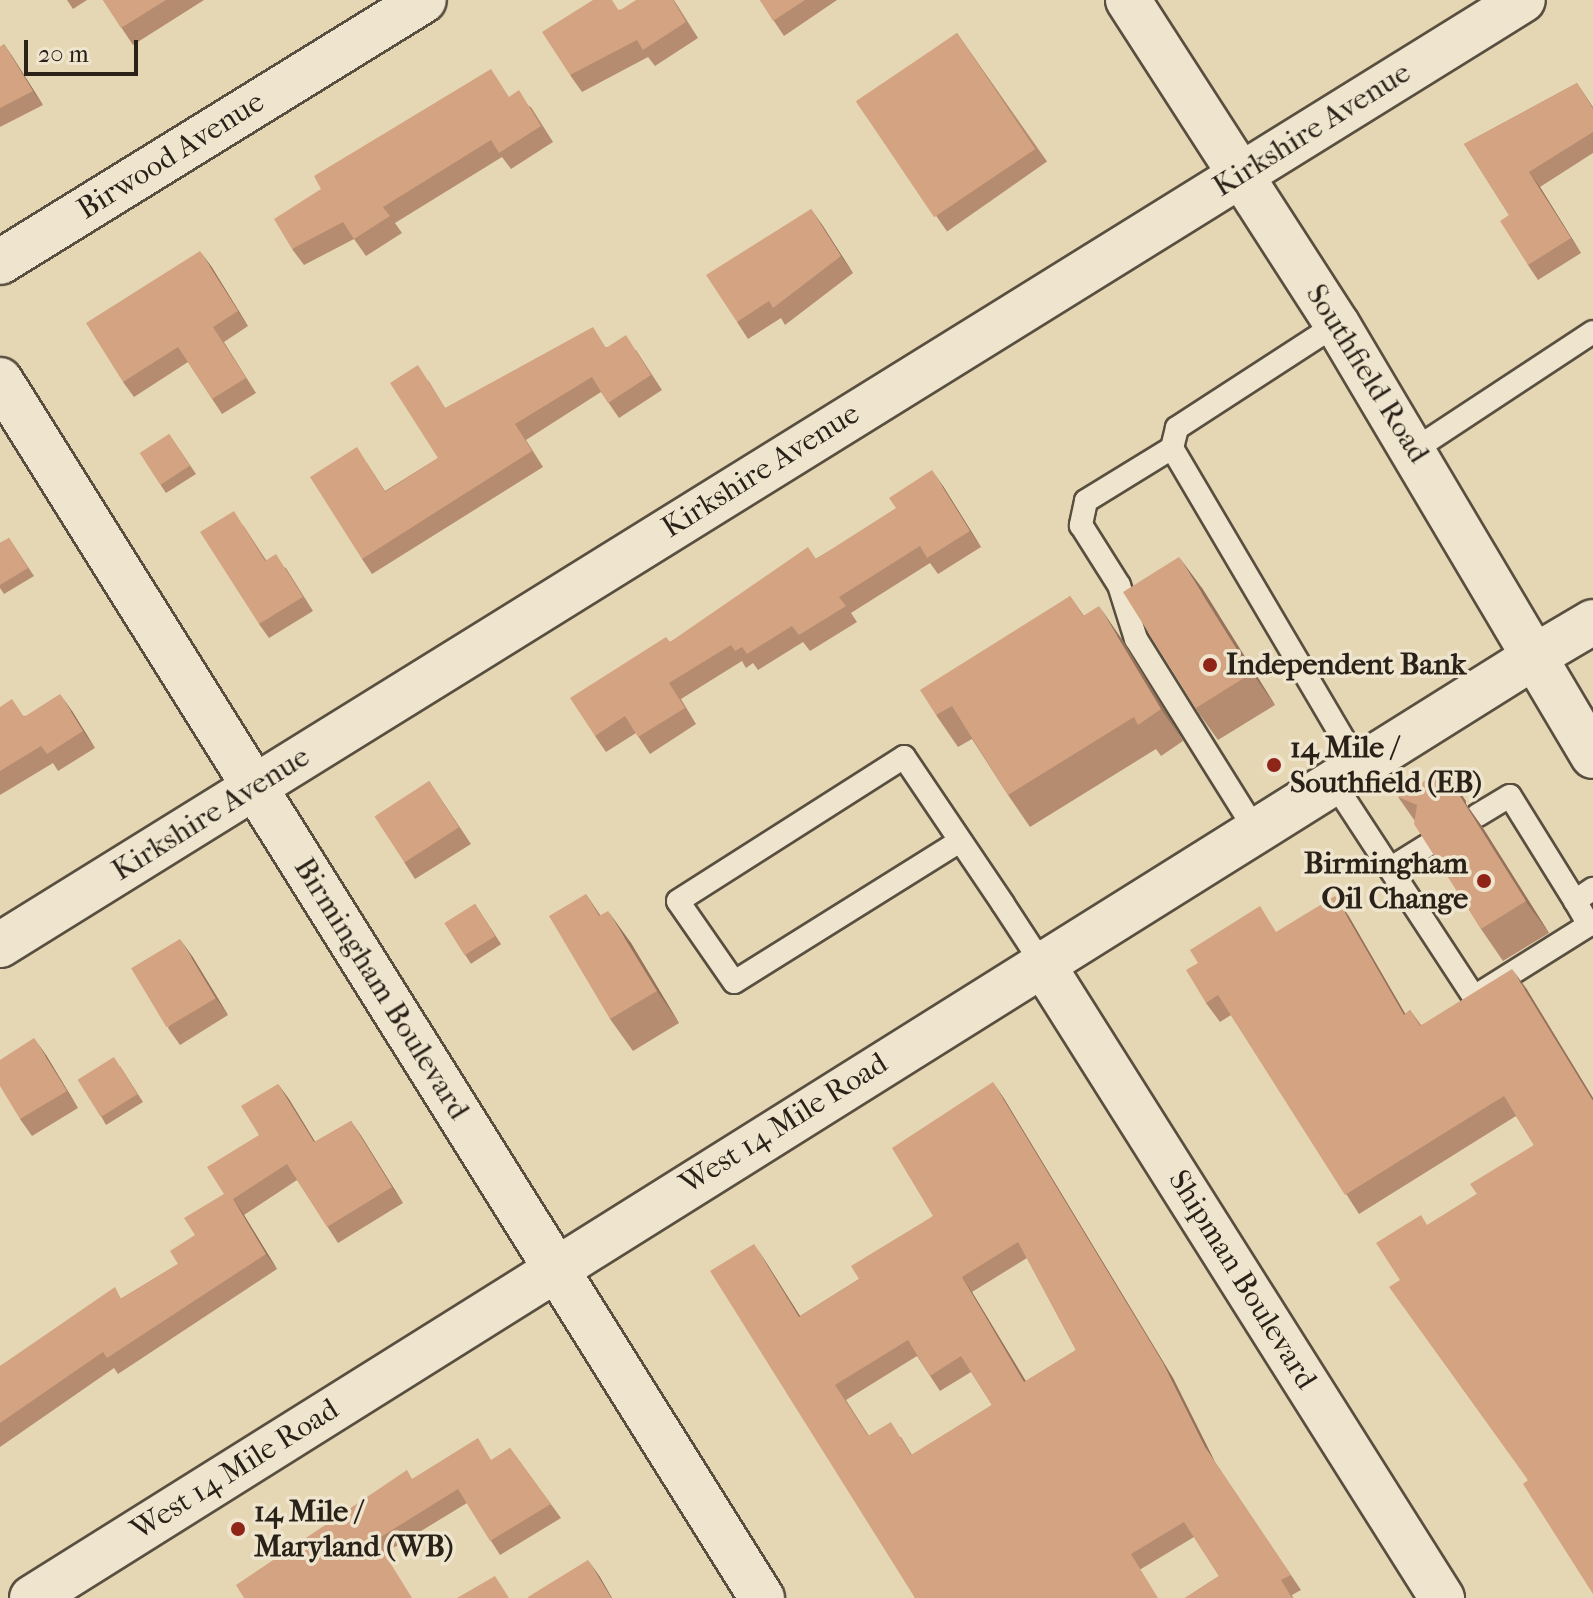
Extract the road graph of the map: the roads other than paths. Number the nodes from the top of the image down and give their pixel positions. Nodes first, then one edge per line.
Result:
1 (424, 0) edge
2 (1128, 0) edge
3 (1523, 0) edge
4 (1242, 173) junction
5 (0, 262) edge
6 (1337, 324) junction
7 (1593, 332) edge
8 (0, 380) edge
9 (1172, 448) junction
10 (1414, 450) junction
11 (1593, 622) edge
12 (1537, 655) junction
13 (1593, 756) edge
14 (1345, 772) junction
15 (255, 786) junction
16 (1478, 815) dead end
17 (1254, 828) junction
18 (960, 841) junction
19 (1428, 845) edge
20 (1391, 868) junction
21 (1584, 895) edge
22 (0, 945) edge
23 (1041, 962) junction
24 (556, 1269) junction
25 (60, 1591) edge
26 (762, 1598) edge
27 (1442, 1598) edge

1 - 5 street, Birwood Avenue
2 - 4 street, Southfield Road
3 - 4 street, Kirkshire Avenue
4 - 6 street, Southfield Road
4 - 15 street, Kirkshire Avenue
6 - 9 lane
6 - 10 street, Southfield Road
7 - 10 lane
8 - 15 street, Birmingham Boulevard
9 - 14 lane
9 - 17 lane
10 - 12 street, Southfield Road
11 - 12 street, West 14 Mile Road
12 - 13 street, Southfield Road
12 - 14 street, West 14 Mile Road
14 - 17 street, West 14 Mile Road
14 - 20 lane
15 - 22 street, Kirkshire Avenue
15 - 24 street, Birmingham Boulevard
16 - 21 lane
17 - 23 street, West 14 Mile Road
18 - 18 lane
18 - 23 lane
19 - 20 lane
20 - 21 lane
23 - 24 street, West 14 Mile Road
23 - 27 street, Shipman Boulevard
24 - 25 street, West 14 Mile Road
24 - 26 street, Birmingham Boulevard

